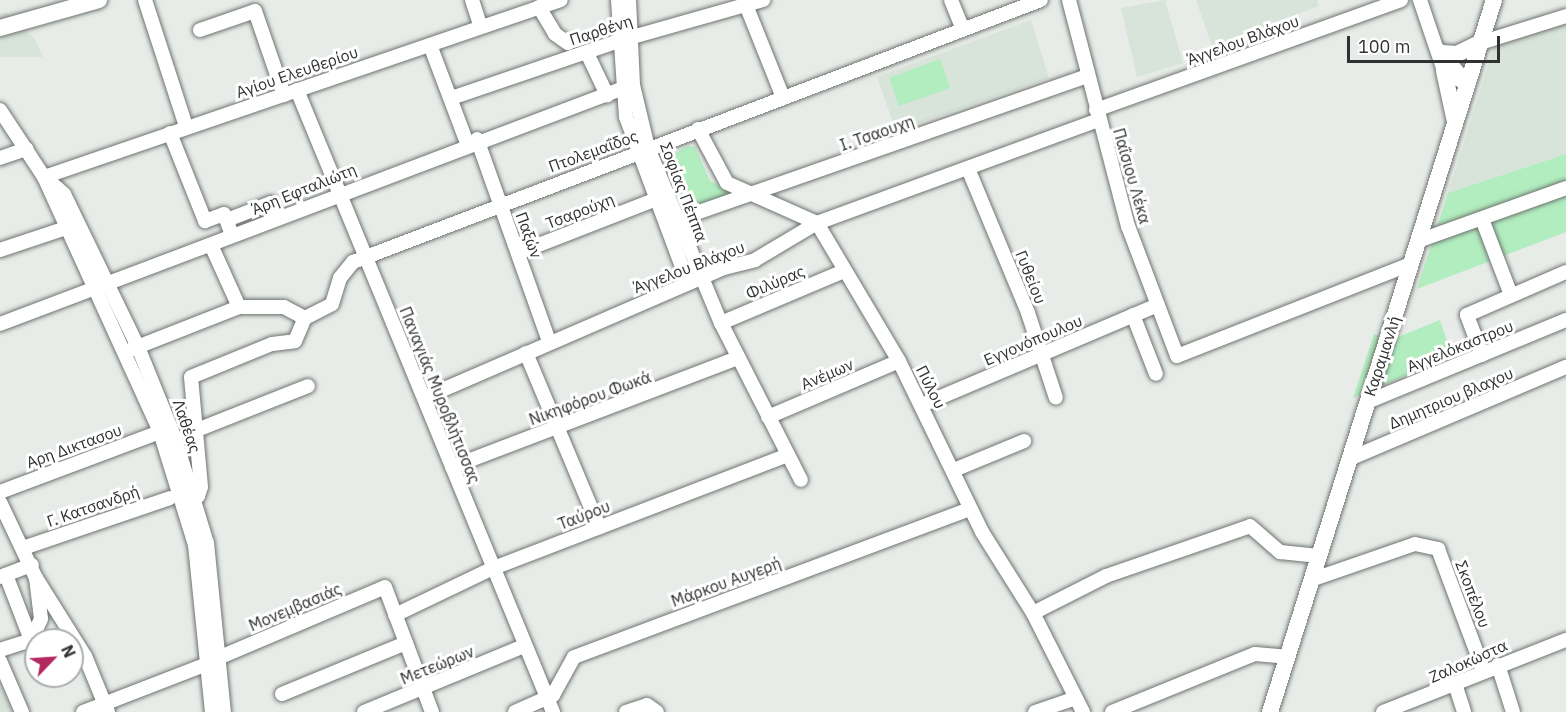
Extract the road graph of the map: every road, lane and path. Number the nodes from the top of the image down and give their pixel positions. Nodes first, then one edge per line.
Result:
1 (99, 0) edge
2 (145, 0) edge
3 (472, 0) edge
4 (561, 0) edge
5 (618, 0) edge
6 (629, 0) edge
7 (763, 0) edge
8 (951, 0) edge
9 (1041, 0) edge
10 (1069, 0) edge
11 (1401, 0) edge
12 (1420, 0) edge
13 (1494, 0) edge
14 (745, 3) edge
15 (539, 7) junction
16 (1566, 16) edge
17 (481, 27) junction
18 (0, 28) edge
19 (963, 29) junction
20 (200, 30) dead end
21 (624, 39) junction
22 (568, 43) dead end
23 (1480, 43) junction
24 (430, 45) junction
25 (1439, 50) junction
26 (587, 53) junction
27 (1444, 71) junction
28 (1088, 76) junction
29 (1468, 85) junction
30 (621, 89) junction
31 (291, 92) junction
32 (607, 94) junction
33 (782, 95) junction
34 (451, 98) junction
35 (0, 110) edge
36 (1097, 115) junction
37 (186, 126) junction
38 (1455, 126) junction
39 (698, 129) junction
40 (170, 133) junction
41 (472, 141) junction
42 (26, 149) junction
43 (643, 150) junction
44 (0, 158) edge
45 (969, 171) junction
46 (44, 177) junction
47 (1566, 188) edge
48 (340, 192) junction
49 (757, 193) junction
50 (654, 200) junction
51 (500, 202) junction
52 (277, 218) junction
53 (1482, 219) junction
54 (227, 220) junction
55 (676, 220) junction
56 (817, 223) junction
57 (66, 228) junction
58 (232, 235) junction
59 (1418, 241) junction
60 (211, 245) junction
61 (0, 250) edge
62 (518, 253) junction
63 (366, 259) junction
64 (1411, 264) junction
65 (842, 272) junction
66 (1566, 272) edge
67 (694, 280) junction
68 (101, 287) junction
69 (1511, 295) junction
70 (1158, 305) junction
71 (239, 307) junction
72 (1133, 315) junction
73 (305, 318) junction
74 (1566, 320) edge
75 (720, 323) junction
76 (0, 324) edge
77 (549, 341) junction
78 (132, 349) junction
79 (526, 353) junction
80 (1039, 355) junction
81 (1482, 355) junction
82 (738, 358) junction
83 (899, 361) junction
84 (1566, 367) edge
85 (1156, 374) dead end
86 (308, 386) dead end
87 (426, 397) junction
88 (1056, 398) dead end
89 (1367, 402) junction
90 (922, 405) junction
91 (768, 417) junction
92 (554, 428) junction
93 (160, 432) junction
94 (193, 432) junction
95 (175, 438) junction
96 (1024, 441) dead end
97 (788, 456) junction
98 (1349, 459) junction
99 (452, 467) junction
100 (954, 470) junction
101 (801, 480) dead end
102 (0, 492) edge
103 (182, 499) junction
104 (0, 502) edge
105 (970, 509) junction
106 (599, 527) junction
107 (26, 547) junction
108 (1319, 556) junction
109 (491, 569) junction
110 (34, 571) junction
111 (3, 576) edge
112 (1311, 580) junction
113 (1033, 613) junction
114 (395, 615) junction
115 (41, 619) junction
116 (65, 622) junction
117 (26, 628) edge
118 (36, 628) edge
119 (24, 641) edge
120 (1565, 641) edge
121 (406, 643) junction
122 (522, 647) junction
123 (0, 650) edge
124 (1287, 657) junction
125 (0, 661) edge
126 (213, 661) junction
127 (1498, 665) junction
128 (1484, 672) junction
129 (1456, 687) junction
130 (423, 689) junction
131 (282, 694) dead end
132 (1076, 698) junction
133 (551, 705) edge
134 (106, 708) edge
135 (22, 712) edge
136 (83, 712) edge
137 (212, 712) edge
138 (224, 712) edge
139 (364, 712) edge
140 (432, 712) edge
141 (515, 712) edge
142 (626, 712) edge
143 (657, 712) edge
144 (1035, 712) edge
145 (1083, 712) edge
146 (1112, 712) edge
147 (1270, 712) edge
148 (1383, 712) edge
149 (1464, 712) edge
150 (1513, 712) edge

1 - 18 main road
2 - 37 street
3 - 17 street
4 - 15 street, Αγίου Ελευθερίου
5 - 21 street, Σοφίας Πέππα
6 - 21 street, Σοφίας Πέππα
7 - 14 street, Παρθένη
8 - 19 street
9 - 19 street, Πτολεμαΐδος
10 - 28 street, Παΐσιου Λέκα
11 - 36 street, Άγγελου Βλάχου
12 - 25 street
13 - 23 main road, Καραμανλή
14 - 21 street, Παρθένη
14 - 33 street
15 - 17 street, Αγίου Ελευθερίου
15 - 22 street
16 - 23 street
17 - 24 street, Αγίου Ελευθερίου
19 - 33 street, Πτολεμαΐδος
20 - 31 street, Παναγιάς Μυροβλήτισσας
21 - 26 street, Παρθένη
21 - 30 street, Σοφίας Πέππα
21 - 43 street, Σοφίας Πέππα
23 - 25 main road
23 - 29 main road, Καραμανλή
24 - 31 street, Αγίου Ελευθερίου
24 - 34 street, Παξών
25 - 27 street
25 - 29 street
26 - 32 street
26 - 34 street, Παρθένη
27 - 29 street
27 - 38 main road
28 - 36 street, Παΐσιου Λέκα
28 - 49 street, Ι. Τσαουχη
29 - 38 main road, Καραμανλή
30 - 32 street, Άρη Εφταλιώτη
30 - 43 street, Σοφίας Πέππα
31 - 37 street, Αγίου Ελευθερίου
31 - 48 street, Παναγιάς Μυροβλήτισσας
32 - 41 street, Άρη Εφταλιώτη
33 - 39 street, Πτολεμαΐδος
34 - 41 street, Παξών
35 - 42 street, Λαθέας
36 - 45 street, Άγγελου Βλάχου
36 - 70 street, Παΐσιου Λέκα
37 - 40 street, Αγίου Ελευθερίου
38 - 59 main road, Καραμανλή
39 - 43 street, Πτολεμαΐδος
39 - 49 street
40 - 46 street, Αγίου Ελευθερίου
40 - 54 street
41 - 48 street, Άρη Εφταλιώτη
41 - 51 street, Παξών
42 - 44 street
42 - 46 street, Λαθέας
43 - 50 street, Σοφίας Πέππα
43 - 51 street, Πτολεμαΐδος
43 - 55 street, Σοφίας Πέππα
45 - 56 street, Άγγελου Βλάχου
45 - 80 street, Γυθείου
46 - 57 street, Λαθέας
46 - 68 street, Λαθέας
47 - 53 street
48 - 52 street, Άρη Εφταλιώτη
48 - 63 street, Παναγιάς Μυροβλήτισσας
49 - 55 street, Ι. Τσαουχη
49 - 56 street
50 - 62 street, Τσαρούχη
50 - 67 street, Σοφίας Πέππα
51 - 62 street, Παξών
51 - 63 street, Πτολεμαΐδος
52 - 54 street
52 - 58 street, Άρη Εφταλιώτη
53 - 59 street
53 - 69 street
54 - 58 street
55 - 67 street, Σοφίας Πέππα
56 - 65 street, Πύλου
56 - 67 street, Άγγελου Βλάχου
57 - 61 street
57 - 68 street, Λαθέας
58 - 60 street, Άρη Εφταλιώτη
59 - 64 main road, Καραμανλή
60 - 68 street, Άρη Εφταλιώτη
60 - 71 street
62 - 77 street, Παξών
63 - 73 street, Πτολεμαΐδος
63 - 87 street, Παναγιάς Μυροβλήτισσας
64 - 70 street, Παΐσιου Λέκα
64 - 89 main road, Καραμανλή
65 - 75 street, Φιλύρας
65 - 83 street, Πύλου
66 - 69 street
67 - 75 street, Σοφίας Πέππα
67 - 77 street, Άγγελου Βλάχου
68 - 76 street, Άρη Εφταλιώτη
68 - 78 street, Λαθέας
69 - 81 street
70 - 72 street, Εγγονόπουλου
71 - 73 street
71 - 78 street
72 - 80 street, Εγγονόπουλου
72 - 85 street
73 - 94 street
74 - 81 street, Αγγελόκαστρου
75 - 82 street, Σοφίας Πέππα
77 - 79 street, Άγγελου Βλάχου
78 - 93 street, Λαθέας
78 - 95 street, Λαθέας
79 - 87 street, Άγγελου Βλάχου
79 - 92 street
80 - 88 street, Γυθείου
80 - 90 street, Εγγονόπουλου
81 - 89 street, Αγγελόκαστρου
82 - 91 street, Σοφίας Πέππα
82 - 92 street, Νικηφόρου Φωκά
83 - 90 street, Πύλου
83 - 91 street, Ανέμων
84 - 98 street, Δημητριου βλαχου
86 - 94 street
87 - 99 street, Παναγιάς Μυροβλήτισσας
89 - 98 main road, Καραμανλή
90 - 100 street, Πύλου
91 - 97 street, Σοφίας Πέππα
92 - 99 street, Νικηφόρου Φωκά
92 - 106 street
93 - 102 street, Αρη Δικτασου
93 - 103 street, Λαθέας
94 - 95 street
94 - 103 street
95 - 103 street, Λαθέας
96 - 100 street
97 - 101 street, Σοφίας Πέππα
97 - 106 street, Ταύρου
98 - 108 main road, Καραμανλή
99 - 109 street, Παναγιάς Μυροβλήτισσας
100 - 105 street, Πύλου
103 - 107 street, Γ. Κατσανδρή
103 - 126 street, Λαθέας
104 - 107 street
105 - 113 street, Πύλου
105 - 133 street, Μάρκου Αυγερή
106 - 109 street, Ταύρου
107 - 110 street
108 - 112 main road, Καραμανλή
108 - 113 street
109 - 114 street, Ταύρου
109 - 122 street, Παναγιάς Μυροβλήτισσας
110 - 111 street
110 - 115 street
110 - 116 street
111 - 117 street
112 - 124 main road, Καραμανλή
112 - 128 street, Σκοπέλου
113 - 132 street, Πύλου
114 - 121 street
114 - 126 street, Μονεμβασιάς
115 - 116 street
115 - 118 street
116 - 134 street
119 - 123 street
120 - 127 street, Ζαλοκώστα
121 - 130 street
121 - 131 street
122 - 130 street, Μετεώρων
122 - 133 street, Παναγιάς Μυροβλήτισσας
124 - 146 street
124 - 147 main road, Καραμανλή
125 - 135 street
126 - 134 street, Μονεμβασιάς
126 - 137 street, Λαθέας
126 - 138 street, Λαθέας
127 - 128 street, Ζαλοκώστα
127 - 150 street
128 - 129 street, Ζαλοκώστα
129 - 148 street, Ζαλοκώστα
129 - 149 street
130 - 139 street, Μετεώρων
130 - 140 street
132 - 144 street
132 - 145 street, Πύλου
133 - 141 street
134 - 136 street, Μονεμβασιάς
142 - 143 street

